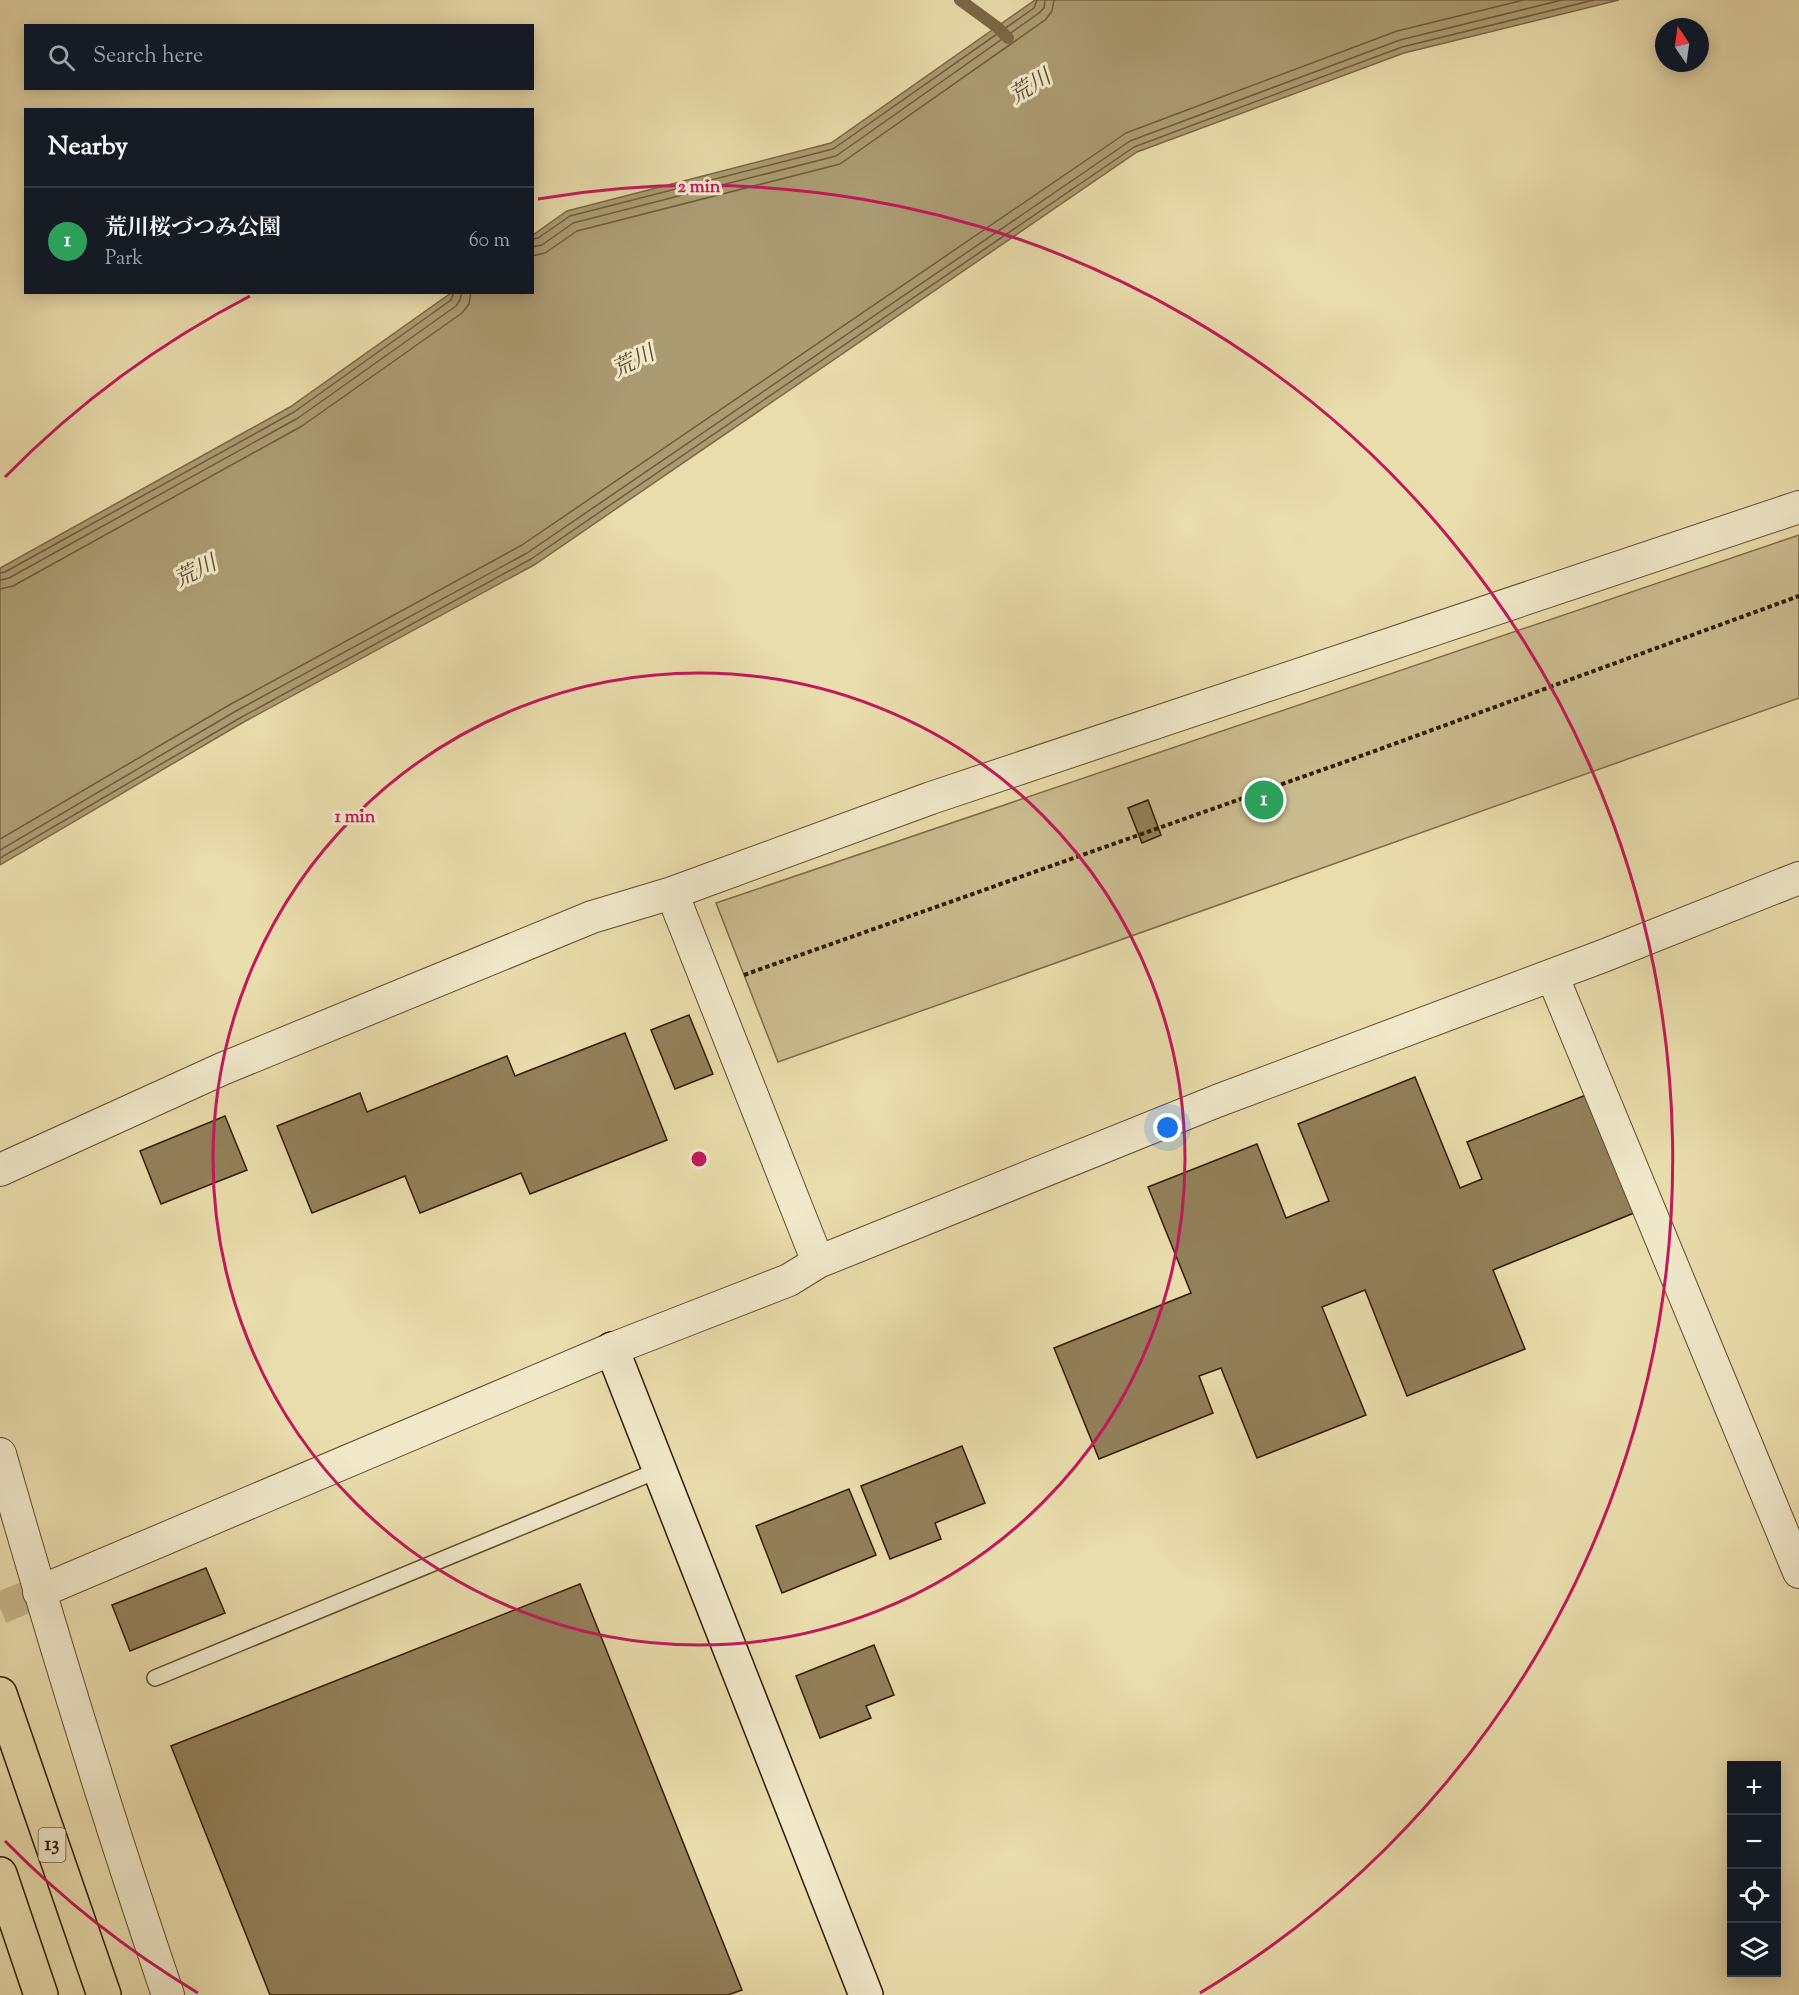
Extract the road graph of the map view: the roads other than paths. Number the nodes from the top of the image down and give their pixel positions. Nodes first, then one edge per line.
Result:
1 (1799, 507) edge
2 (1799, 878) edge
3 (672, 893) junction
4 (1552, 975) junction
5 (0, 1170) edge
6 (818, 1262) junction
7 (612, 1349) junction
8 (0, 1454) edge
9 (659, 1470) junction
10 (1799, 1572) edge
11 (39, 1592) junction
12 (155, 1678) dead end
13 (0, 1694) edge
14 (0, 1874) edge
15 (41, 1995) edge
16 (104, 1995) edge
17 (168, 1995) edge
18 (866, 1995) edge

1 - 3 street
2 - 4 street
3 - 5 street
3 - 6 street
4 - 6 street
4 - 10 street
6 - 7 street
7 - 9 street
7 - 11 street
8 - 11 street
9 - 12 lane
9 - 18 street
11 - 17 street
13 - 16 highway, 13
14 - 15 highway

